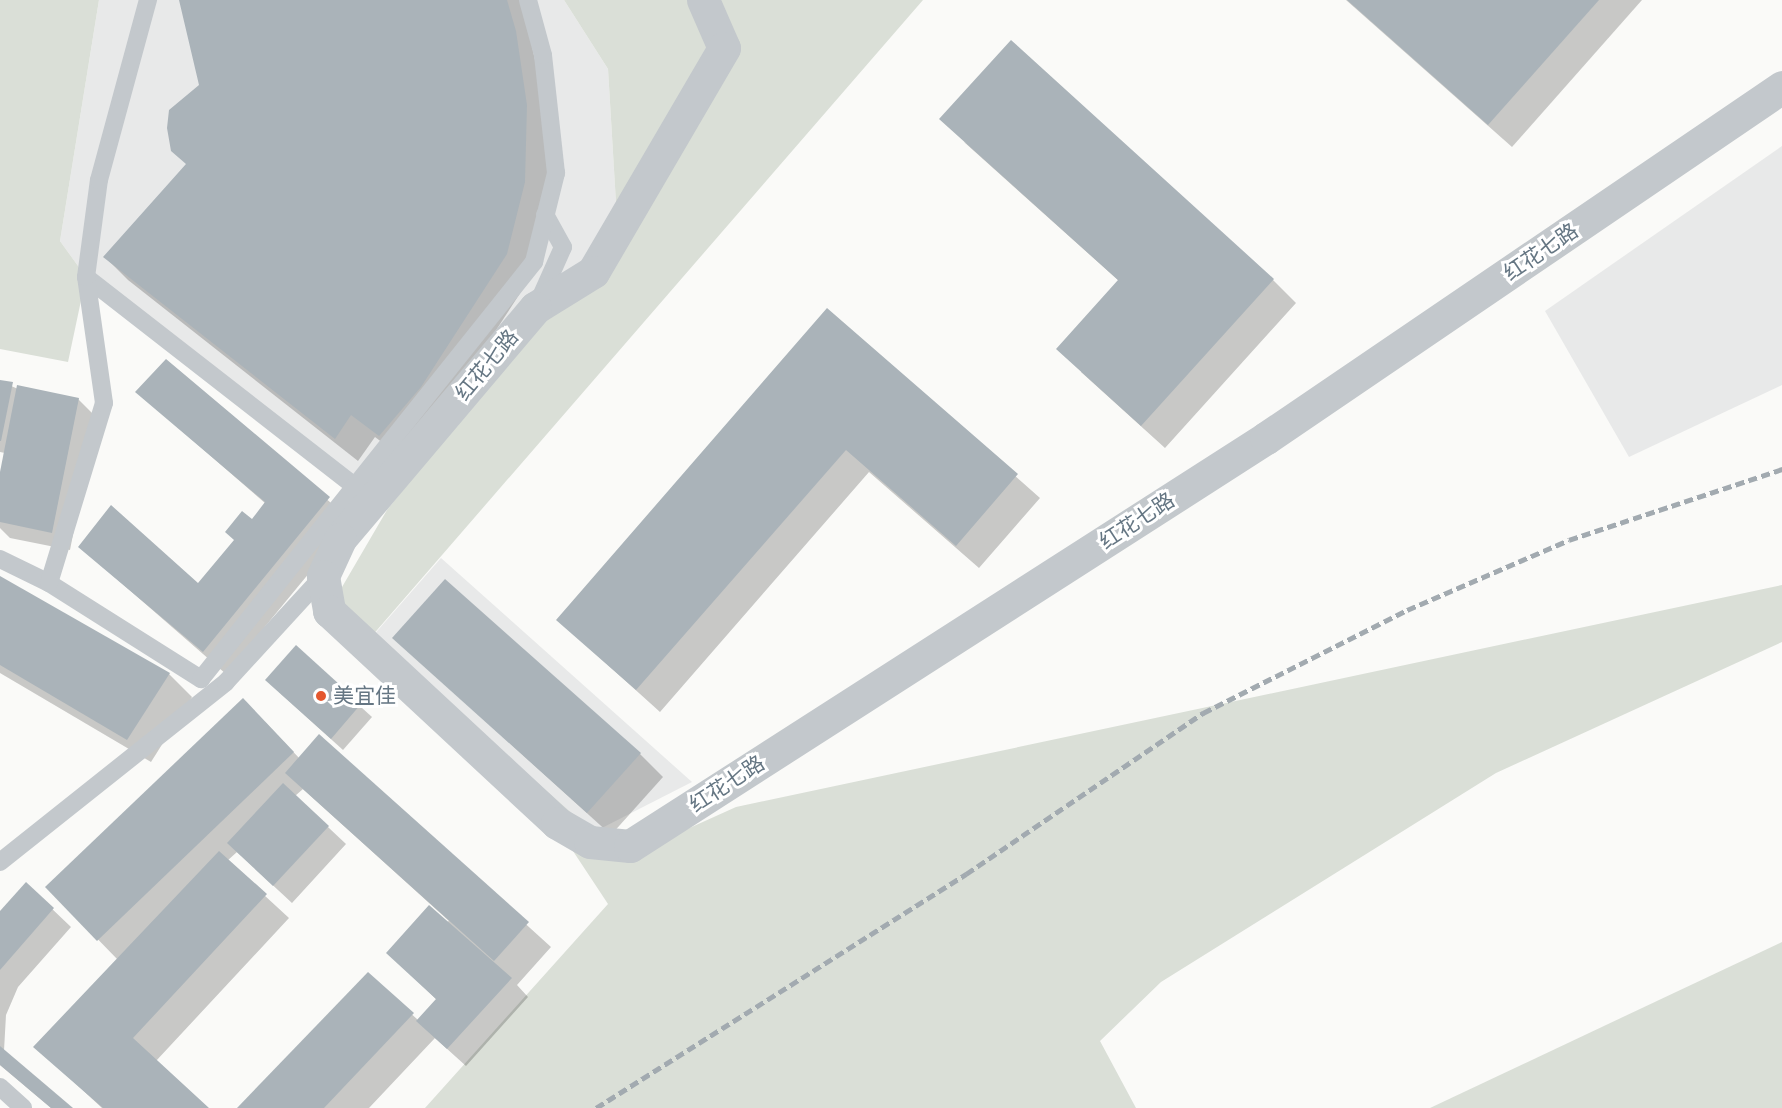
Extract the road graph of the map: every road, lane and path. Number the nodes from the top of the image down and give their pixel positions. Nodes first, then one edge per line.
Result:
1 (148, 0) edge
2 (528, 0) edge
3 (703, 0) edge
4 (1782, 87) edge
5 (545, 215) junction
6 (86, 277) junction
7 (535, 308) junction
8 (356, 487) junction
9 (0, 558) edge
10 (323, 576) junction
11 (49, 584) junction
12 (0, 862) edge
13 (0, 1087) edge
14 (23, 1108) edge

1 - 6 lane
2 - 5 lane
3 - 7 street, 红花七路
4 - 10 street, 红花七路
5 - 7 lane
5 - 8 lane
6 - 8 lane
6 - 11 lane
7 - 10 street, 红花七路
8 - 11 lane
9 - 11 lane
10 - 12 lane
13 - 14 lane

